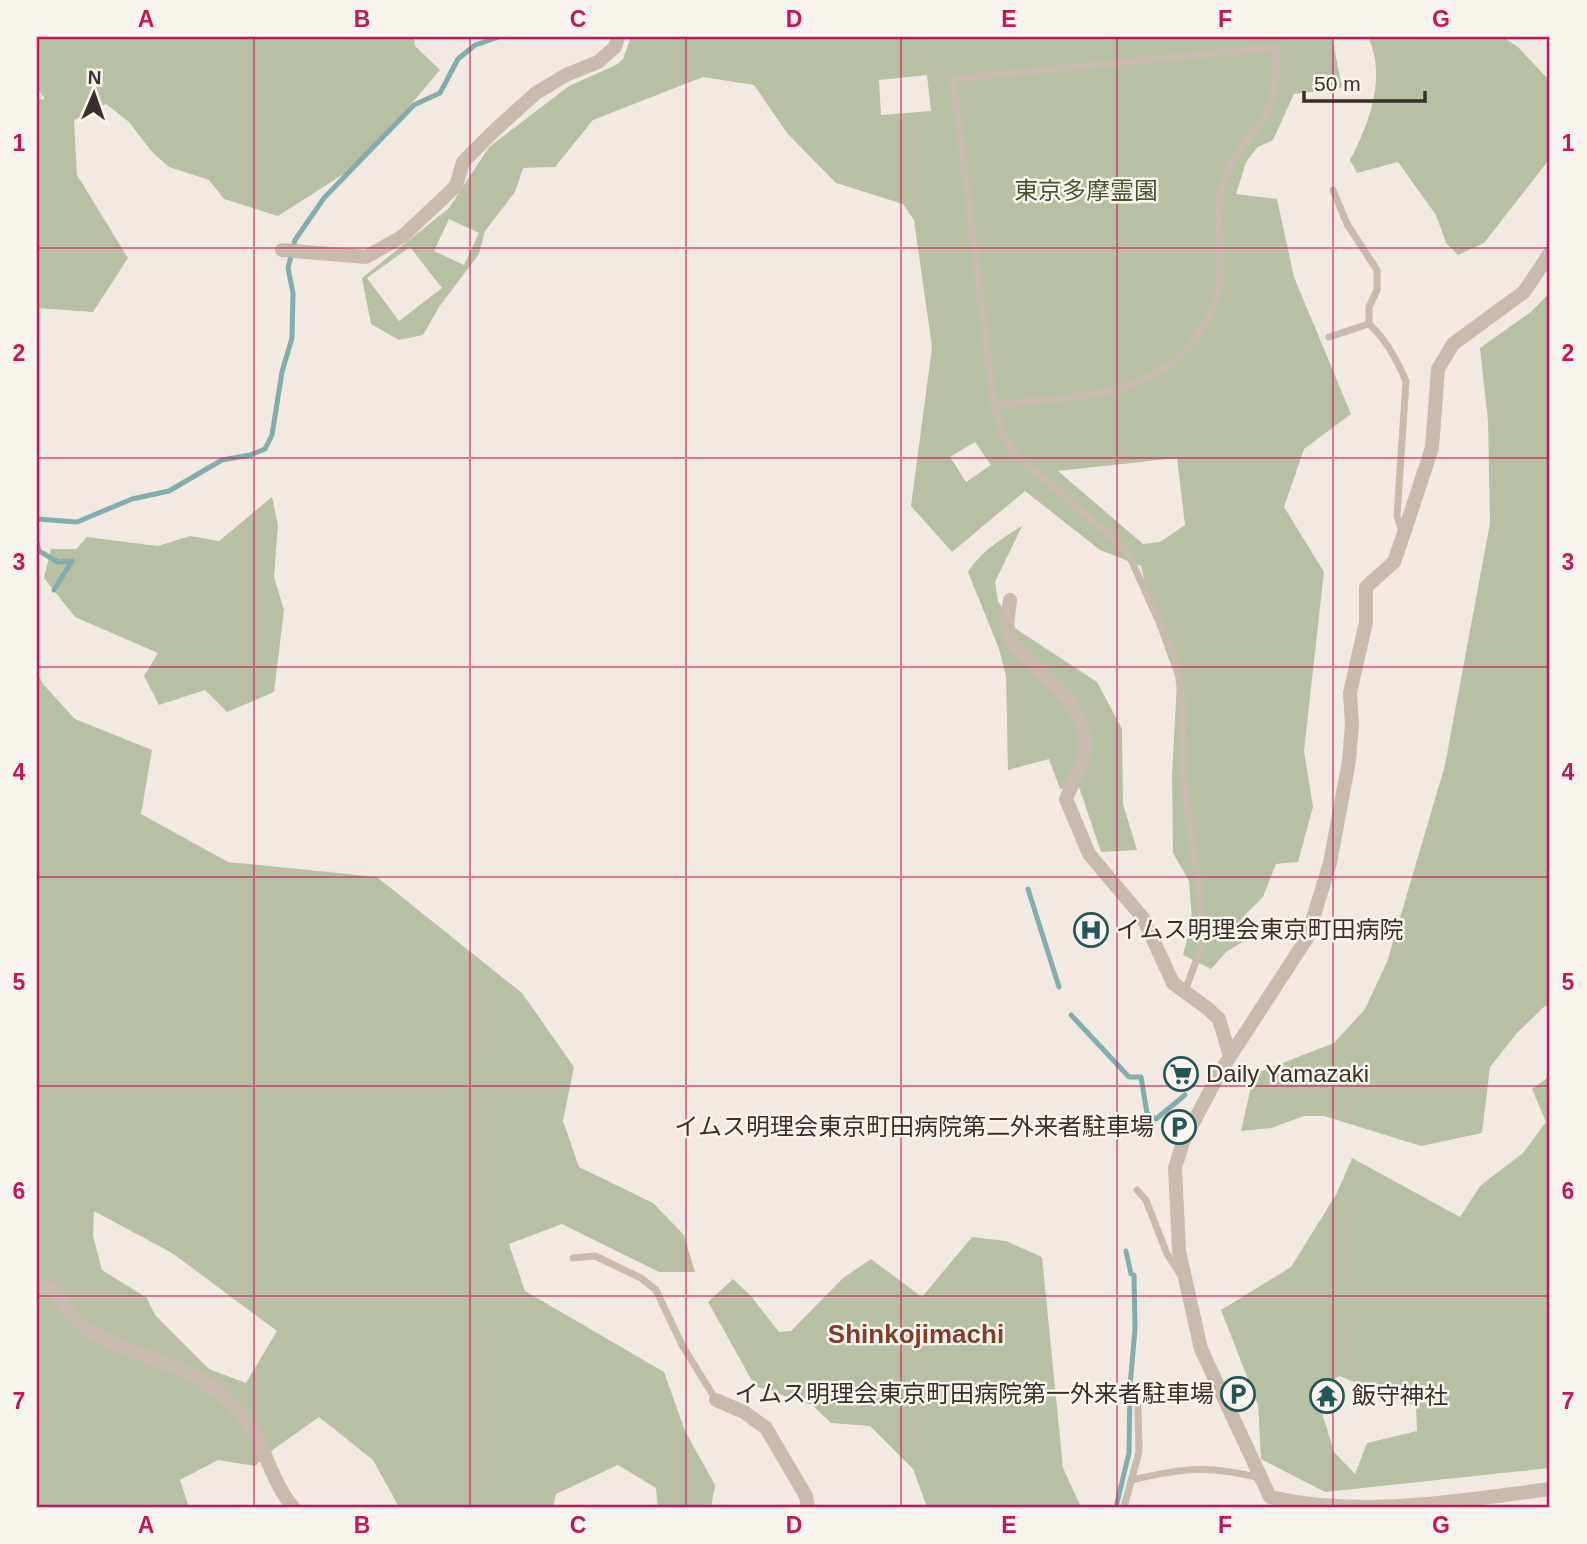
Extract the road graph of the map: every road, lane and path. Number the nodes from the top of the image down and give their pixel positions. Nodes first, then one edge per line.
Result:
1 (618, 37) edge
2 (1333, 190) dead end
3 (282, 250) dead end
4 (1550, 253) edge
5 (1369, 324) junction
6 (1329, 337) dead end
7 (994, 405) junction
8 (1404, 536) junction
9 (1010, 600) dead end
10 (1185, 992) junction
11 (1230, 1056) junction
12 (1137, 1190) dead end
13 (573, 1258) dead end
14 (1184, 1280) junction
15 (37, 1285) edge
16 (716, 1400) joint
17 (1138, 1406) dead end
18 (1260, 1478) junction
19 (1132, 1480) junction
20 (1550, 1489) edge
21 (1266, 1502) edge
22 (293, 1507) edge
23 (808, 1507) edge
24 (1124, 1507) edge

1 - 3 street
2 - 5 lane
4 - 8 street
5 - 6 lane
5 - 8 lane
7 - 7 lane
7 - 10 lane
8 - 11 street
9 - 10 street
10 - 11 street
11 - 14 street
12 - 14 lane
13 - 16 lane
14 - 18 street
15 - 22 street
16 - 23 street
17 - 19 lane
18 - 19 lane
18 - 21 street
19 - 24 lane
20 - 21 street

